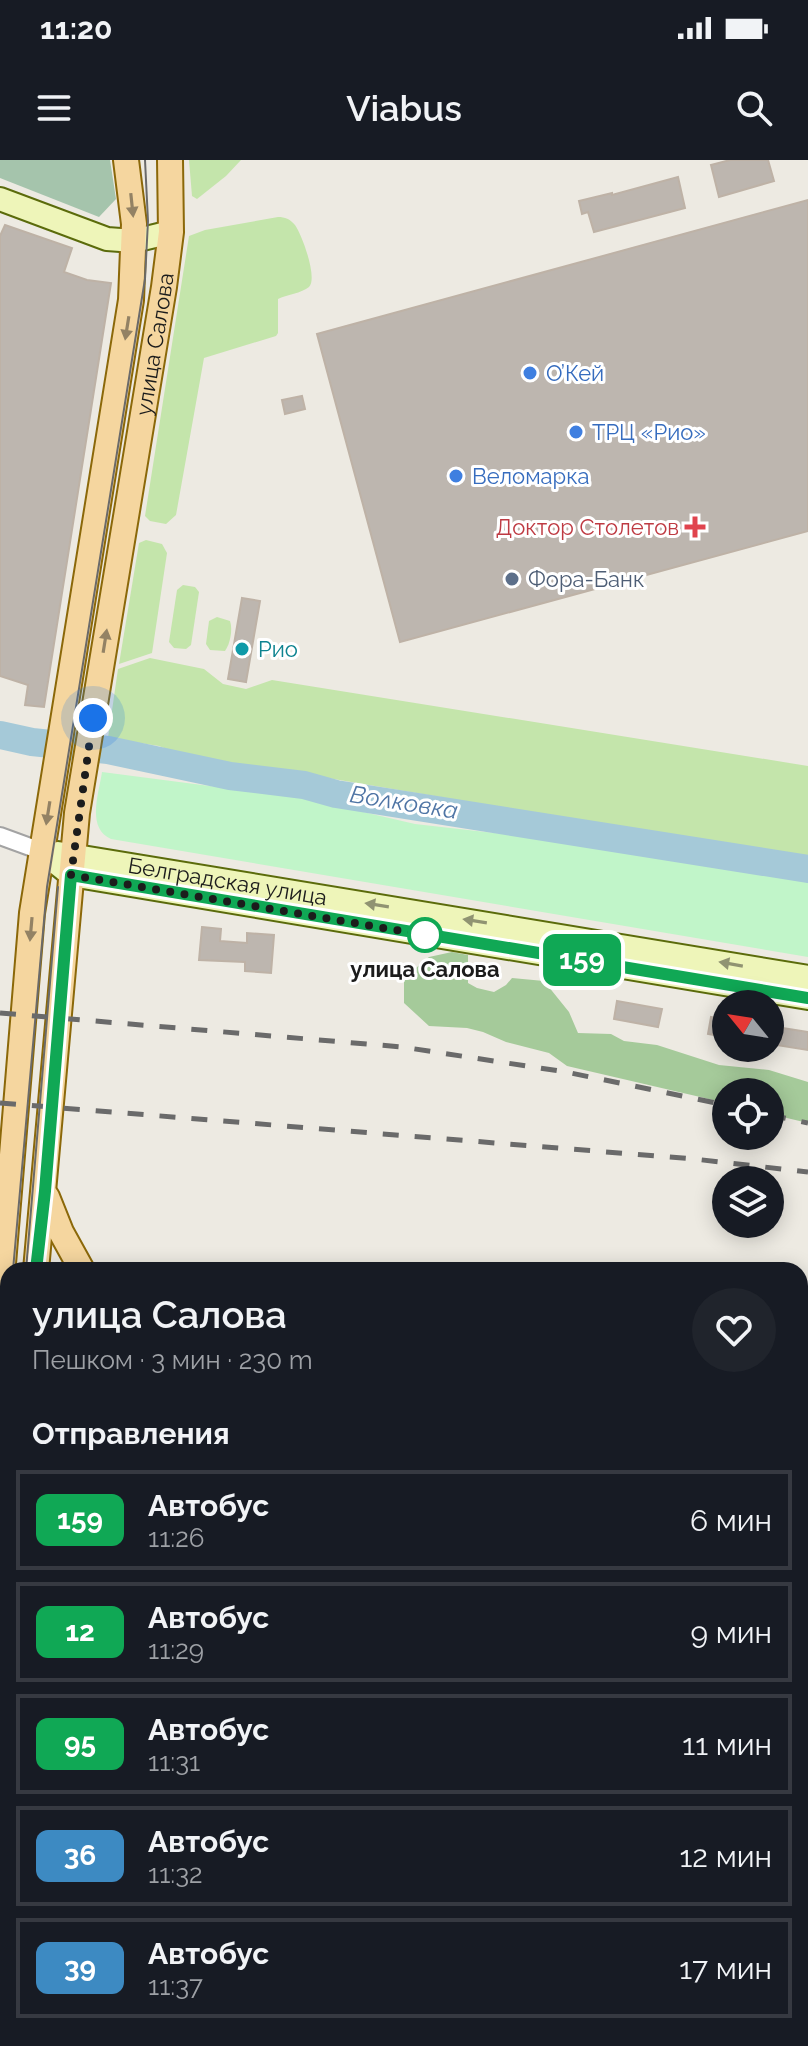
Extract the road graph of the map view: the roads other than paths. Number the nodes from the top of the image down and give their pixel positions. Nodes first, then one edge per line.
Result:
1 (126, 160) edge
2 (170, 160) edge
3 (0, 199) edge
4 (171, 232) junction
5 (134, 241) junction
6 (0, 836) edge
7 (41, 851) junction
8 (72, 865) junction
9 (808, 977) edge
10 (808, 998) edge
11 (45, 1191) junction
12 (5, 1201) edge
13 (2, 1262) edge
14 (37, 1262) edge
15 (78, 1262) edge

1 -> 5 main road, улица Салова
2 - 4 main road, улица Салова
3 - 5 street
4 - 5 street
8 -> 4 main road, улица Салова
5 -> 7 main road, улица Салова
6 - 7 street
7 - 8 street, Белградская улица
7 -> 12 main road
9 -> 8 street, Белградская улица
8 - 10 street, Белградская улица
8 - 11 main road
11 - 14 main road
11 - 15 main road
12 - 13 main road

